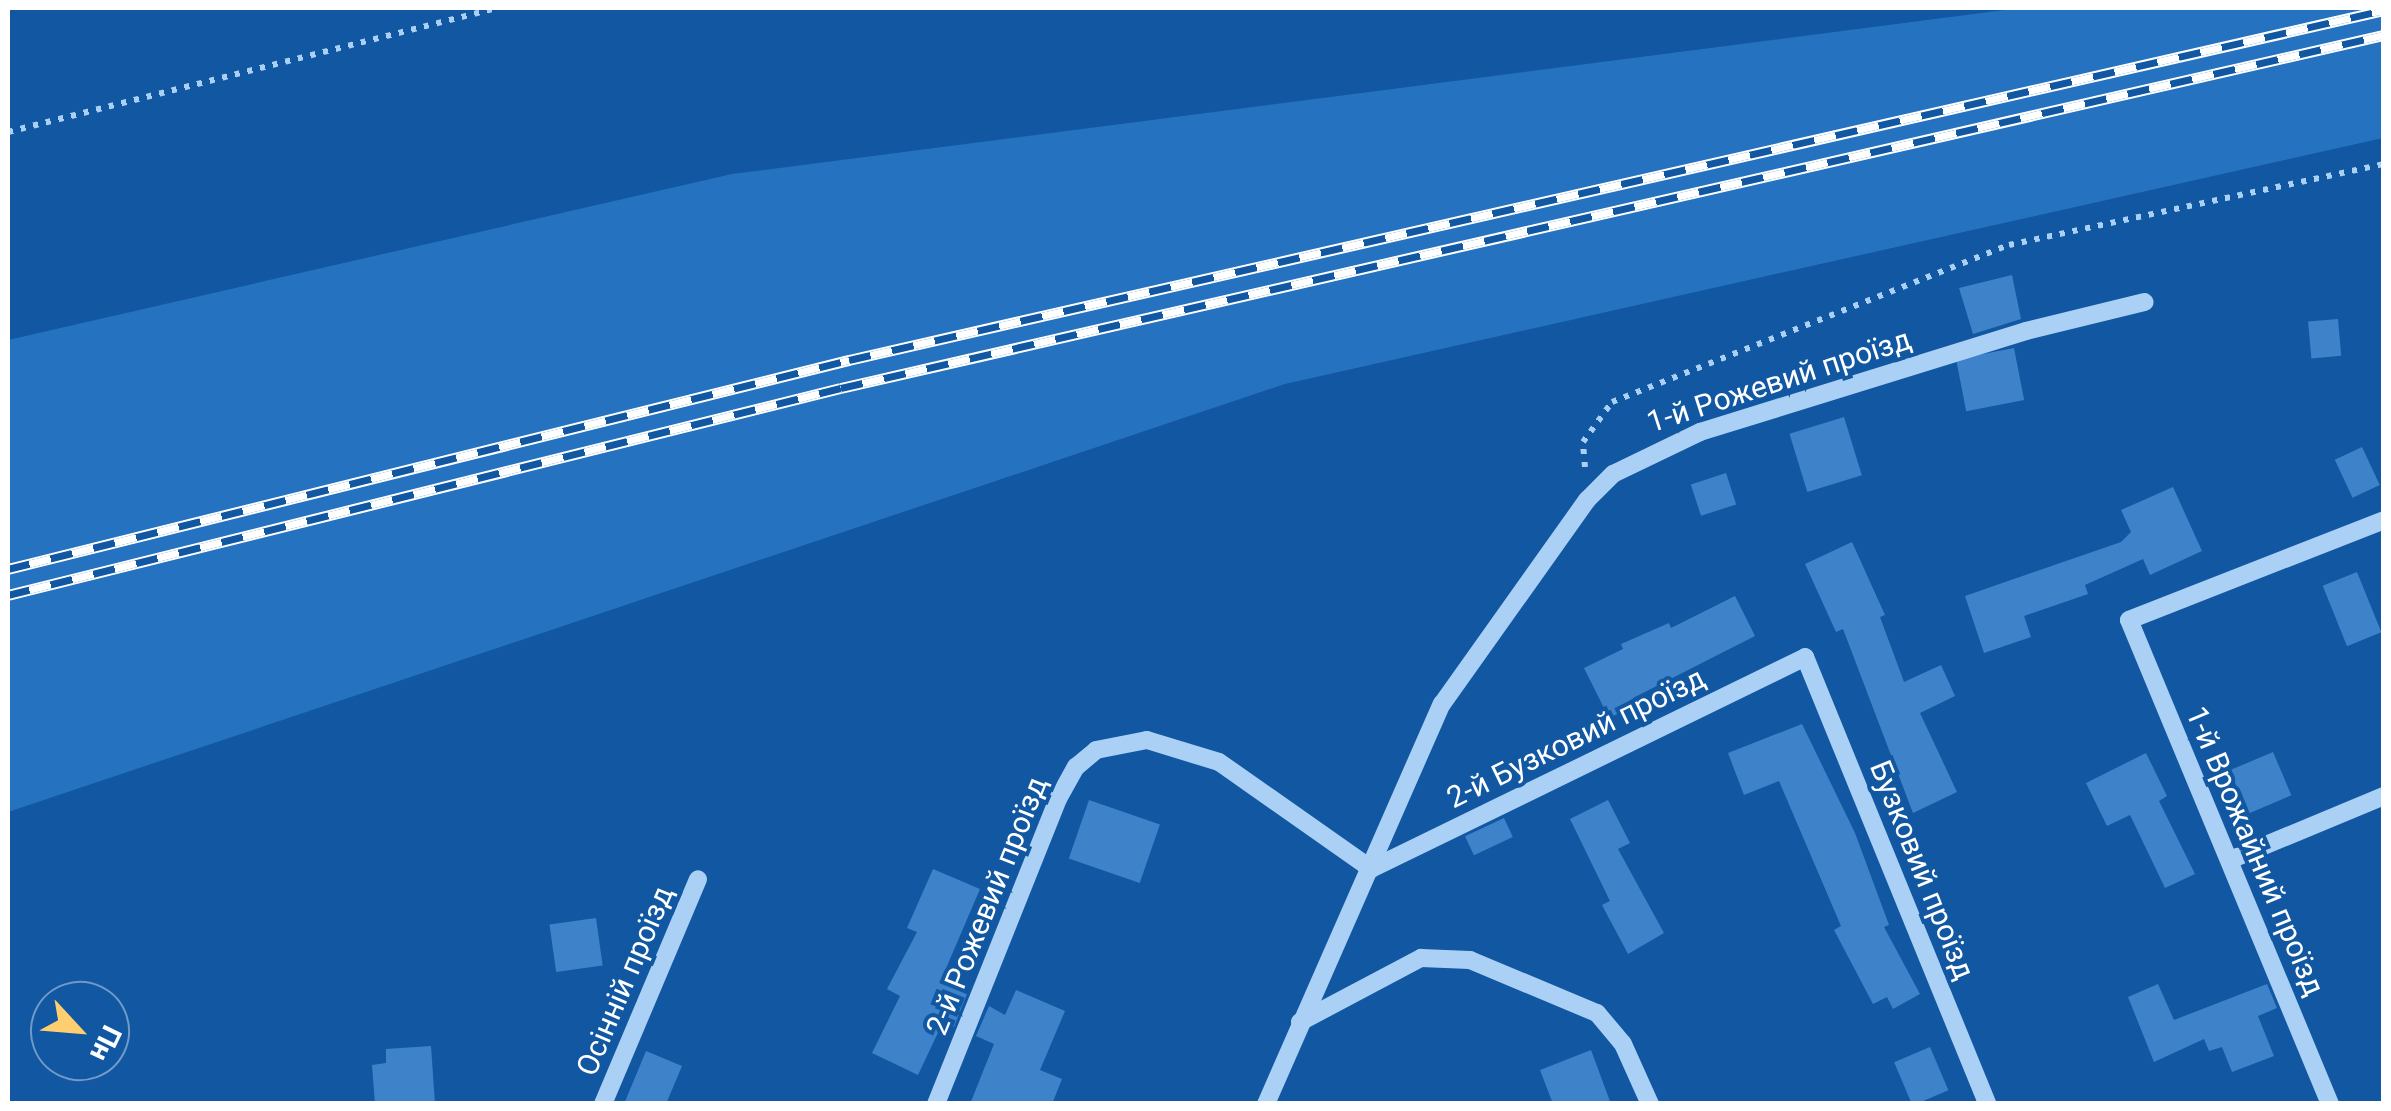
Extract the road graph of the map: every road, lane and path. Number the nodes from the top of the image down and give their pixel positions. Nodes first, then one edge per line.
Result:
1 (497, 8) edge
2 (8, 132) edge
3 (2384, 164) edge
4 (2145, 302) dead end
5 (1586, 500) junction
6 (2384, 520) edge
7 (1806, 657) joint
8 (2384, 796) edge
9 (2230, 860) junction
10 (1371, 869) junction
11 (698, 879) dead end
12 (1300, 1022) junction
13 (603, 1104) edge
14 (936, 1104) edge
15 (1266, 1104) edge
16 (1650, 1104) edge
17 (1987, 1104) edge
18 (2330, 1104) edge

1 - 2 path
3 - 5 path
4 - 5 street, 1-й Рожевий проїзд
5 - 10 street, 1-й Рожевий проїзд
6 - 9 street, 1-й Врожайний проїзд
7 - 10 street, 2-й Бузковий проїзд
7 - 17 street, Бузковий проїзд
8 - 9 street
9 - 18 street, 1-й Врожайний проїзд
10 - 12 street, 1-й Рожевий проїзд
10 - 14 street, 2-й Рожевий проїзд
11 - 13 street, Осінній проїзд
12 - 15 street, 1-й Рожевий проїзд
12 - 16 street

